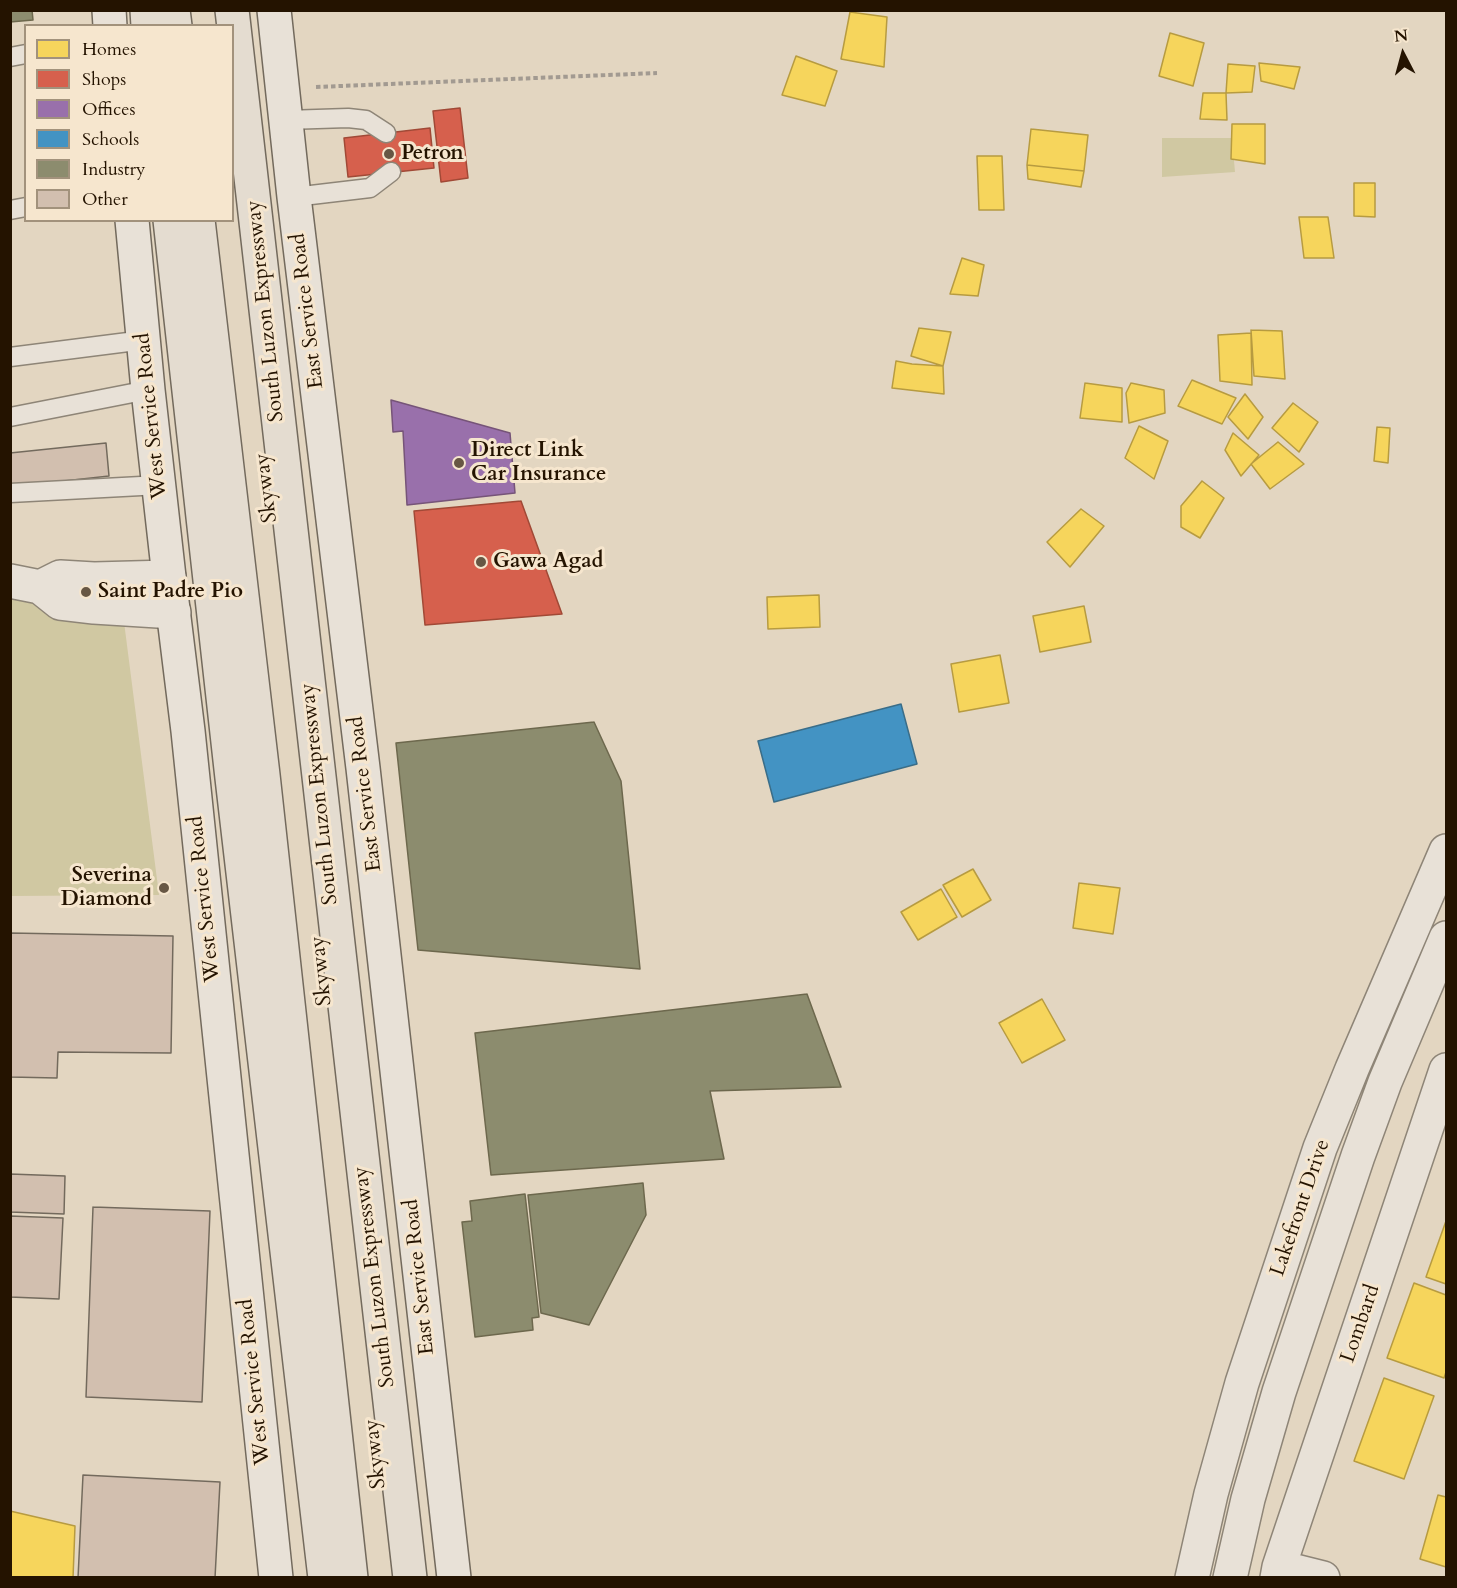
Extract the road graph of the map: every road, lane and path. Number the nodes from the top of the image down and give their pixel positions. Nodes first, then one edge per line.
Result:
1 (274, 10) edge
2 (234, 28) edge
3 (657, 73) dead end
4 (284, 105) junction
5 (386, 133) dead end
6 (391, 172) dead end
7 (294, 197) junction
8 (234, 203) edge
9 (132, 222) edge
10 (170, 222) edge
11 (198, 222) edge
12 (144, 340) junction
13 (10, 357) edge
14 (148, 390) junction
15 (10, 417) edge
16 (160, 485) junction
17 (10, 493) edge
18 (169, 577) junction
19 (25, 584) edge
20 (174, 612) junction
21 (1446, 851) edge
22 (1446, 938) edge
23 (1446, 1070) edge
24 (1278, 1572) edge
25 (276, 1578) edge
26 (325, 1578) edge
27 (351, 1578) edge
28 (390, 1578) edge
29 (410, 1578) edge
30 (454, 1578) edge
31 (1192, 1578) edge
32 (1230, 1578) edge
33 (1323, 1578) edge

1 - 4 main road, East Service Road
2 - 29 highway, South Luzon Expressway
3 - 4 path
4 - 5 lane
4 - 7 main road, East Service Road
6 - 7 lane
7 - 30 main road, East Service Road
8 - 28 highway, Skyway
9 - 12 main road, West Service Road
10 - 26 highway
11 - 27 highway, Skyway
12 - 13 lane
12 - 14 main road, West Service Road
14 - 15 lane
14 - 16 main road, West Service Road
16 - 17 lane
16 - 18 main road, West Service Road
18 - 19 main road
18 - 20 main road, West Service Road
19 - 20 main road
20 - 25 main road, West Service Road
21 - 31 main road, Lakefront Drive
22 - 32 main road, Lakefront Drive
23 - 24 main road, Lombard
24 - 33 main road

